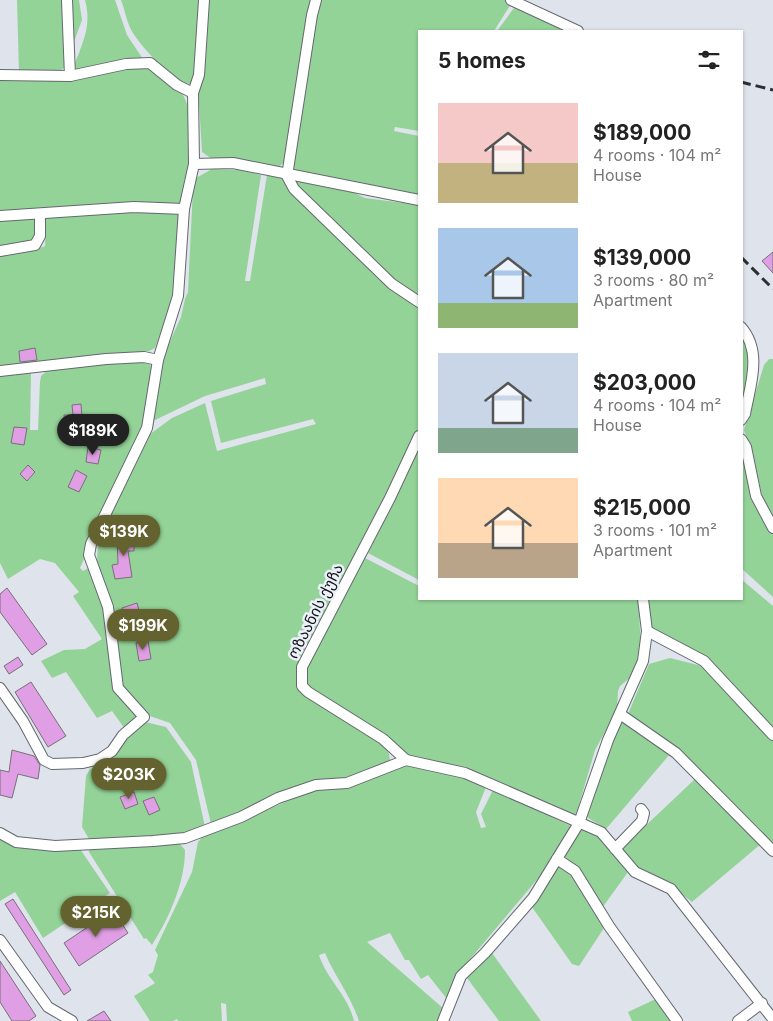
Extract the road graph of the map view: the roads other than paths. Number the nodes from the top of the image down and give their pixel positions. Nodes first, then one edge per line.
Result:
1 (67, 0) edge
2 (204, 0) edge
3 (316, 0) edge
4 (510, 0) edge
5 (576, 30) edge
6 (0, 75) edge
7 (70, 76) junction
8 (193, 94) junction
9 (194, 164) junction
10 (287, 176) junction
11 (418, 200) edge
12 (184, 209) junction
13 (40, 214) junction
14 (0, 216) edge
15 (0, 251) edge
16 (418, 301) edge
17 (743, 329) edge
18 (158, 360) junction
19 (0, 370) edge
20 (743, 417) edge
21 (418, 438) edge
22 (743, 442) edge
23 (773, 528) edge
24 (643, 600) edge
25 (647, 631) junction
26 (0, 688) edge
27 (620, 714) junction
28 (773, 735) edge
29 (406, 760) junction
30 (641, 809) dead end
31 (578, 823) junction
32 (0, 833) edge
33 (615, 849) junction
34 (773, 851) edge
35 (557, 859) junction
36 (0, 940) edge
37 (762, 1003) junction
38 (773, 1019) edge
39 (72, 1021) edge
40 (444, 1021) edge
41 (677, 1021) edge
42 (738, 1021) edge

1 - 7 street
2 - 8 street
3 - 10 street
4 - 5 street
6 - 7 street
7 - 8 street
8 - 9 street
9 - 10 street
9 - 12 street
10 - 11 street
10 - 16 street
12 - 13 street
12 - 18 street
13 - 14 street
13 - 15 street
17 - 20 street
18 - 19 street
18 - 26 street
21 - 29 street, ოზაანის ქუჩა
22 - 23 street
24 - 25 street
25 - 27 street
25 - 28 street
27 - 31 street
27 - 34 street
29 - 31 street
29 - 32 street
30 - 33 street
31 - 33 street
31 - 35 street
33 - 37 street
35 - 40 street
35 - 41 street
36 - 39 street
37 - 38 street
37 - 42 street

